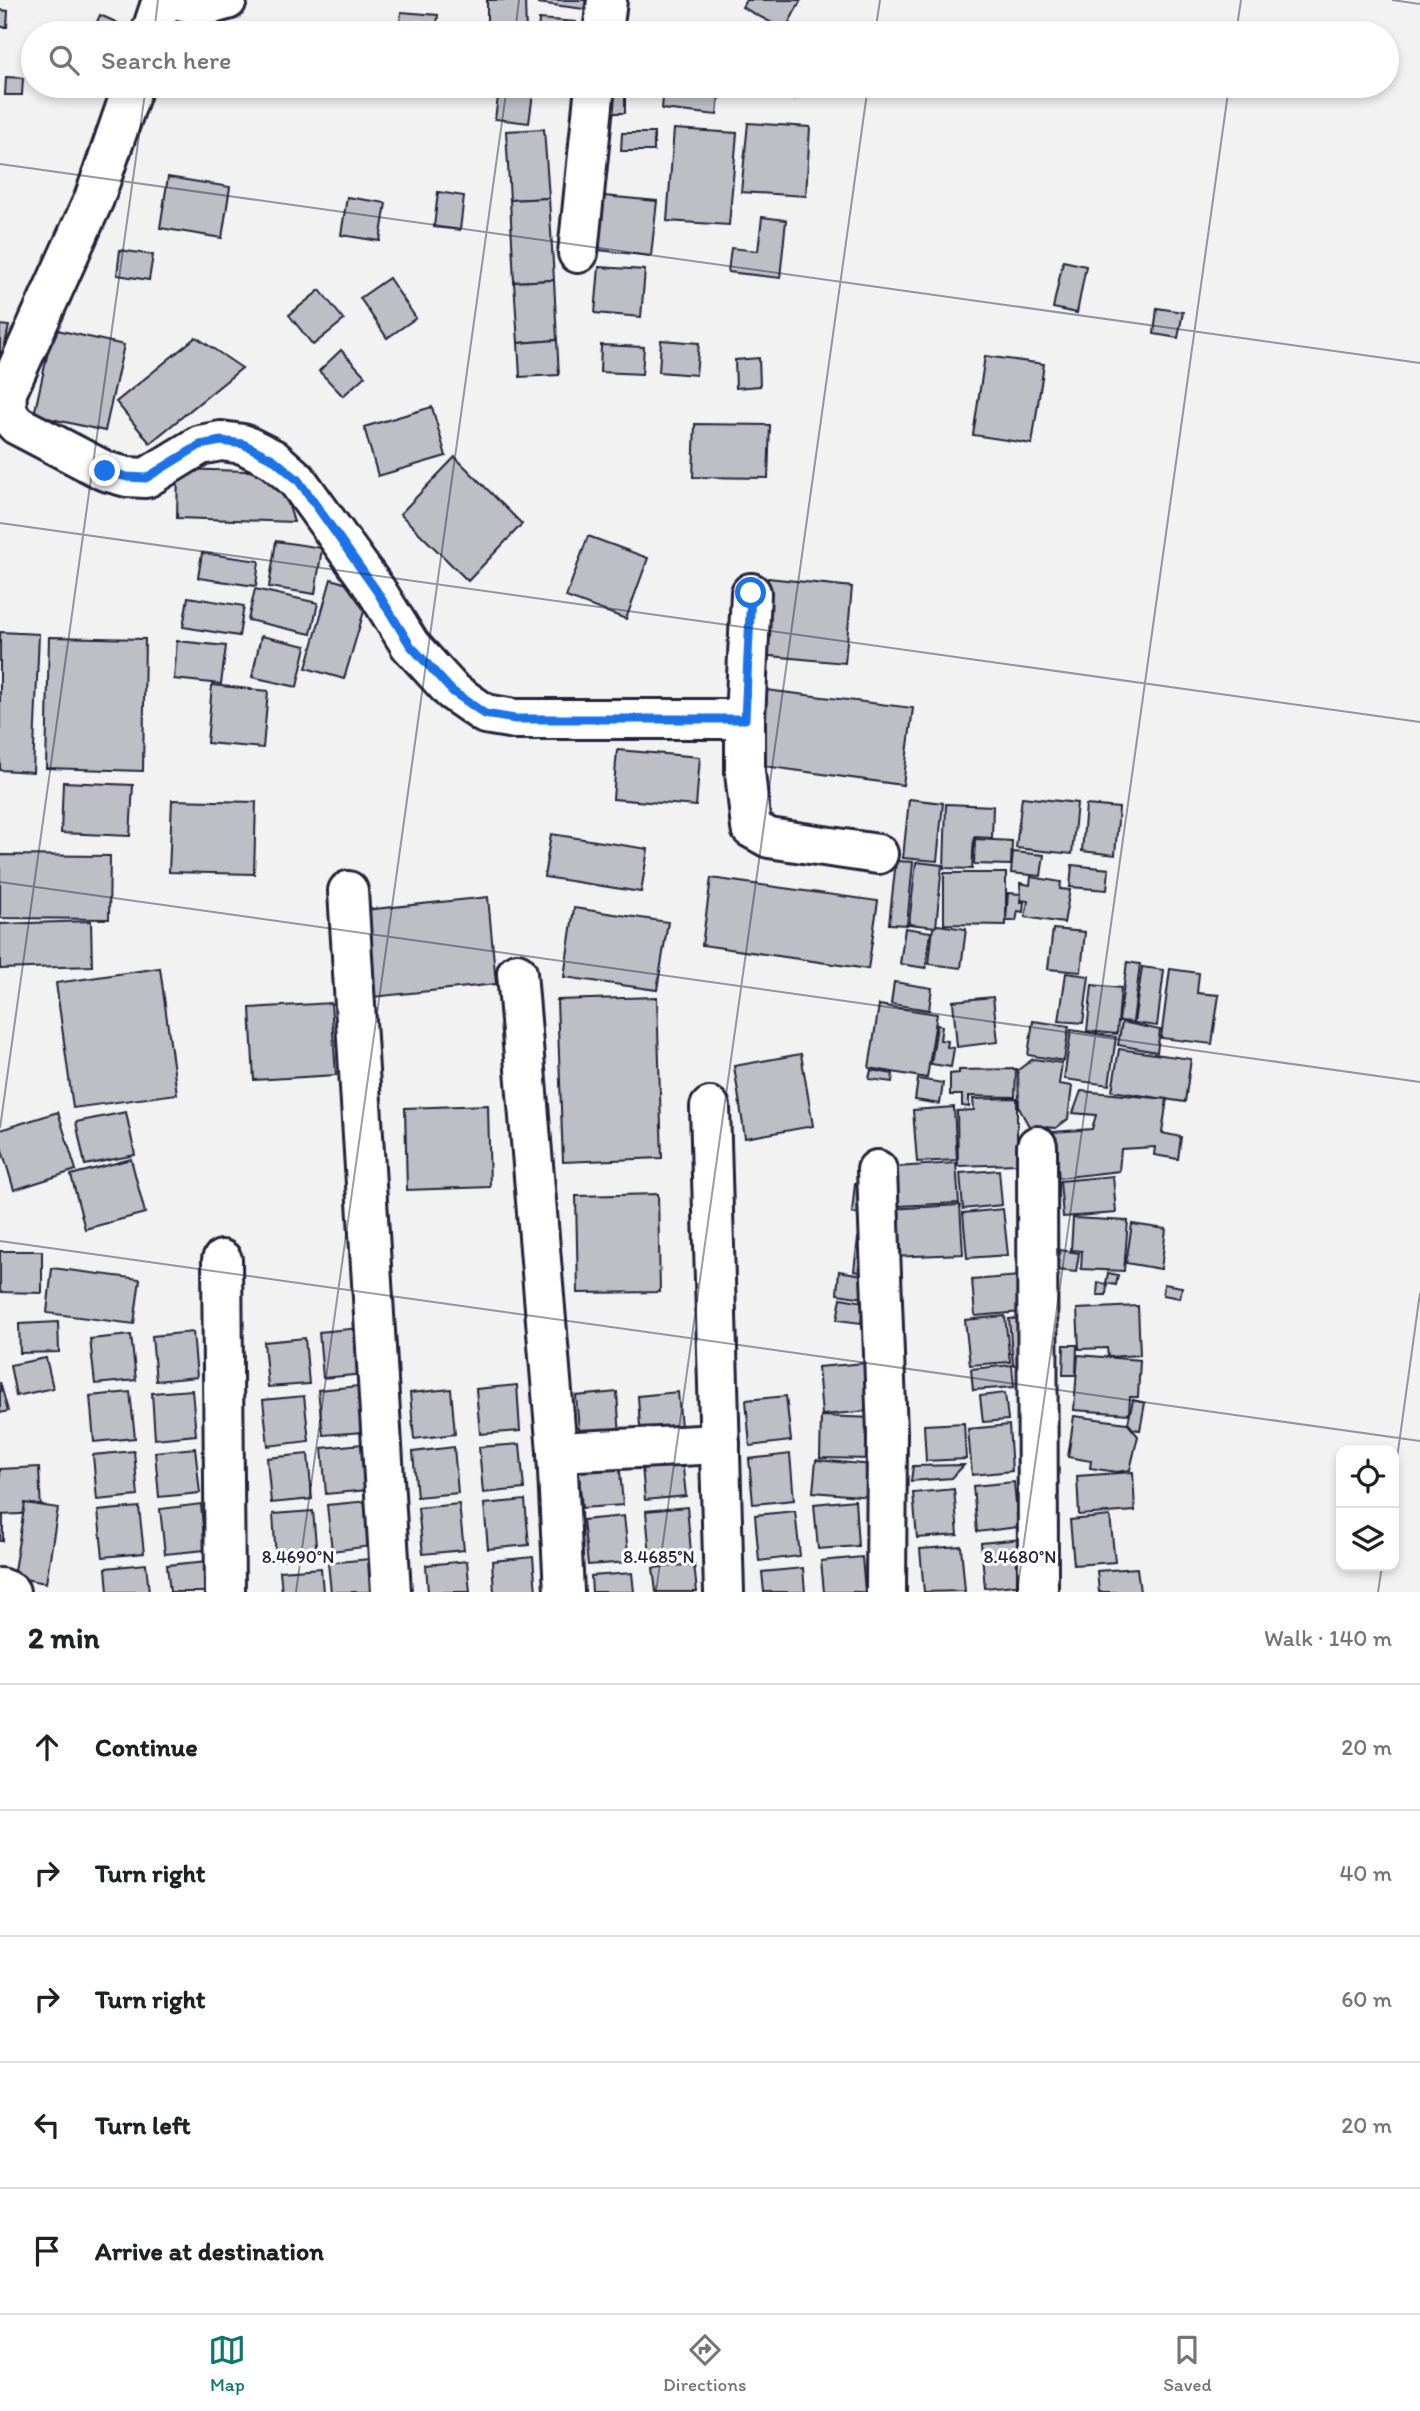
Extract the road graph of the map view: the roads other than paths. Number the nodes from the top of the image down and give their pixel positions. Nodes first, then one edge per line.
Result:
1 (162, 0) edge
2 (179, 0) edge
3 (228, 0) edge
4 (607, 0) edge
5 (155, 21) edge
6 (604, 21) edge
7 (129, 98) edge
8 (594, 98) edge
9 (578, 253) dead end
10 (751, 593) dead end
11 (745, 719) junction
12 (878, 854) dead end
13 (348, 891) dead end
14 (517, 973) dead end
15 (710, 1107) dead end
16 (1037, 1146) dead end
17 (877, 1170) dead end
18 (222, 1260) dead end
19 (720, 1444) junction
20 (557, 1452) junction
21 (0, 1588) edge
22 (10, 1592) edge
23 (225, 1592) edge
24 (391, 1592) edge
25 (564, 1592) edge
26 (724, 1592) edge
27 (886, 1592) edge
28 (1038, 1592) edge

1 - 5 street
2 - 3 street
4 - 6 street
7 - 11 street
8 - 9 street
10 - 11 street
11 - 12 street
13 - 24 street
14 - 20 street
15 - 19 street
16 - 28 street
17 - 27 street
18 - 23 street
19 - 20 street
19 - 26 street
20 - 25 street
21 - 22 street

